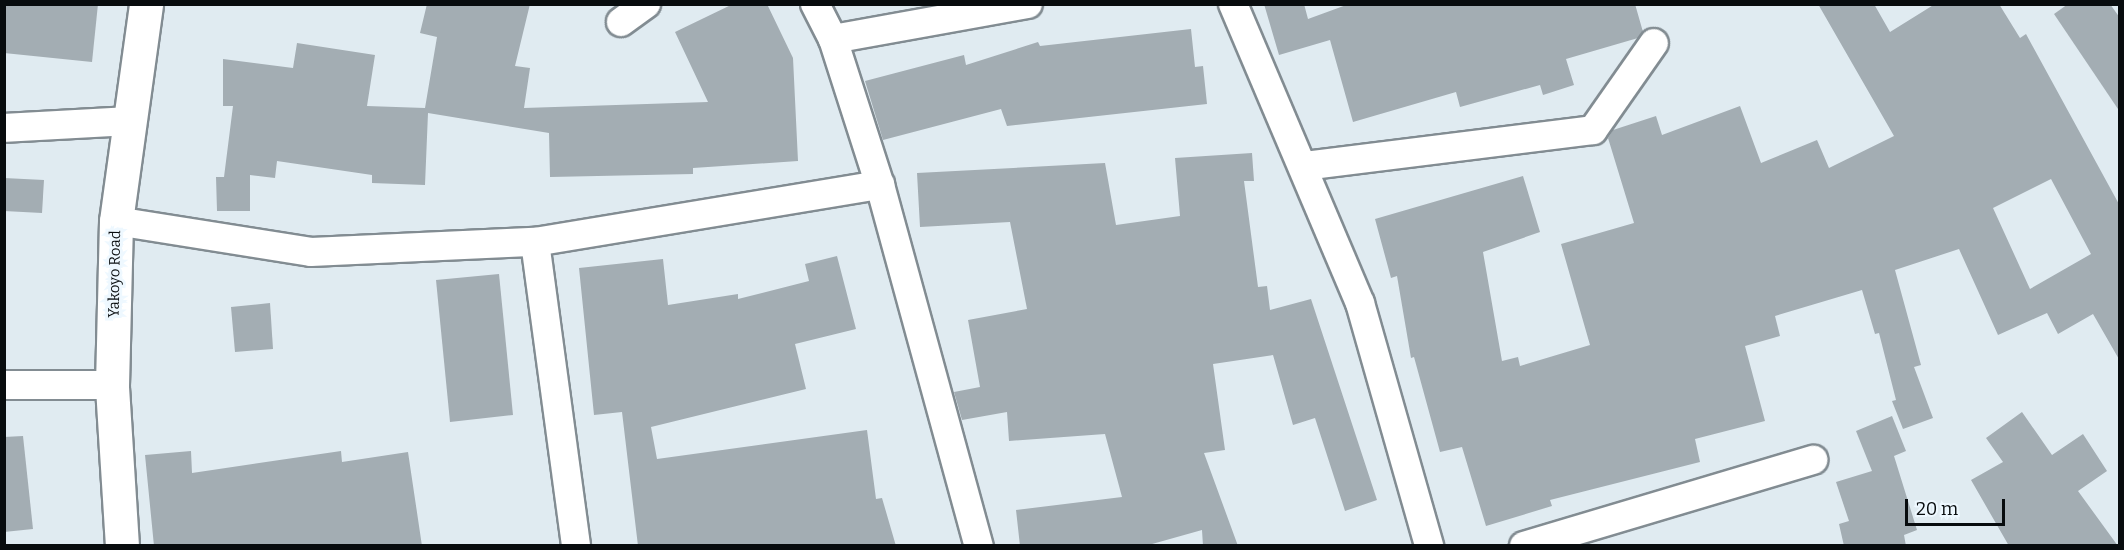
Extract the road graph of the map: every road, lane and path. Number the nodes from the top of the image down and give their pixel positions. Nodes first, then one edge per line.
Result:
1 (146, 4) edge
2 (646, 4) edge
3 (815, 4) edge
4 (1028, 4) edge
5 (1233, 4) edge
6 (621, 22) dead end
7 (833, 39) junction
8 (1654, 43) dead end
9 (130, 121) junction
10 (4, 128) edge
11 (1305, 166) junction
12 (880, 185) junction
13 (116, 221) junction
14 (535, 242) junction
15 (4, 385) edge
16 (112, 385) junction
17 (1813, 460) dead end
18 (122, 546) edge
19 (576, 546) edge
20 (979, 546) edge
21 (1429, 546) edge
22 (1524, 546) edge

1 - 9 main road, Yakoyo Road
2 - 6 street
3 - 7 street
4 - 7 street
5 - 11 street
7 - 12 street
8 - 11 street
9 - 10 street
9 - 13 main road, Yakoyo Road
11 - 21 street
12 - 14 street
12 - 20 street
13 - 14 street
13 - 16 main road, Yakoyo Road
14 - 19 street
15 - 16 street
16 - 18 main road, Yakoyo Road
17 - 22 street

